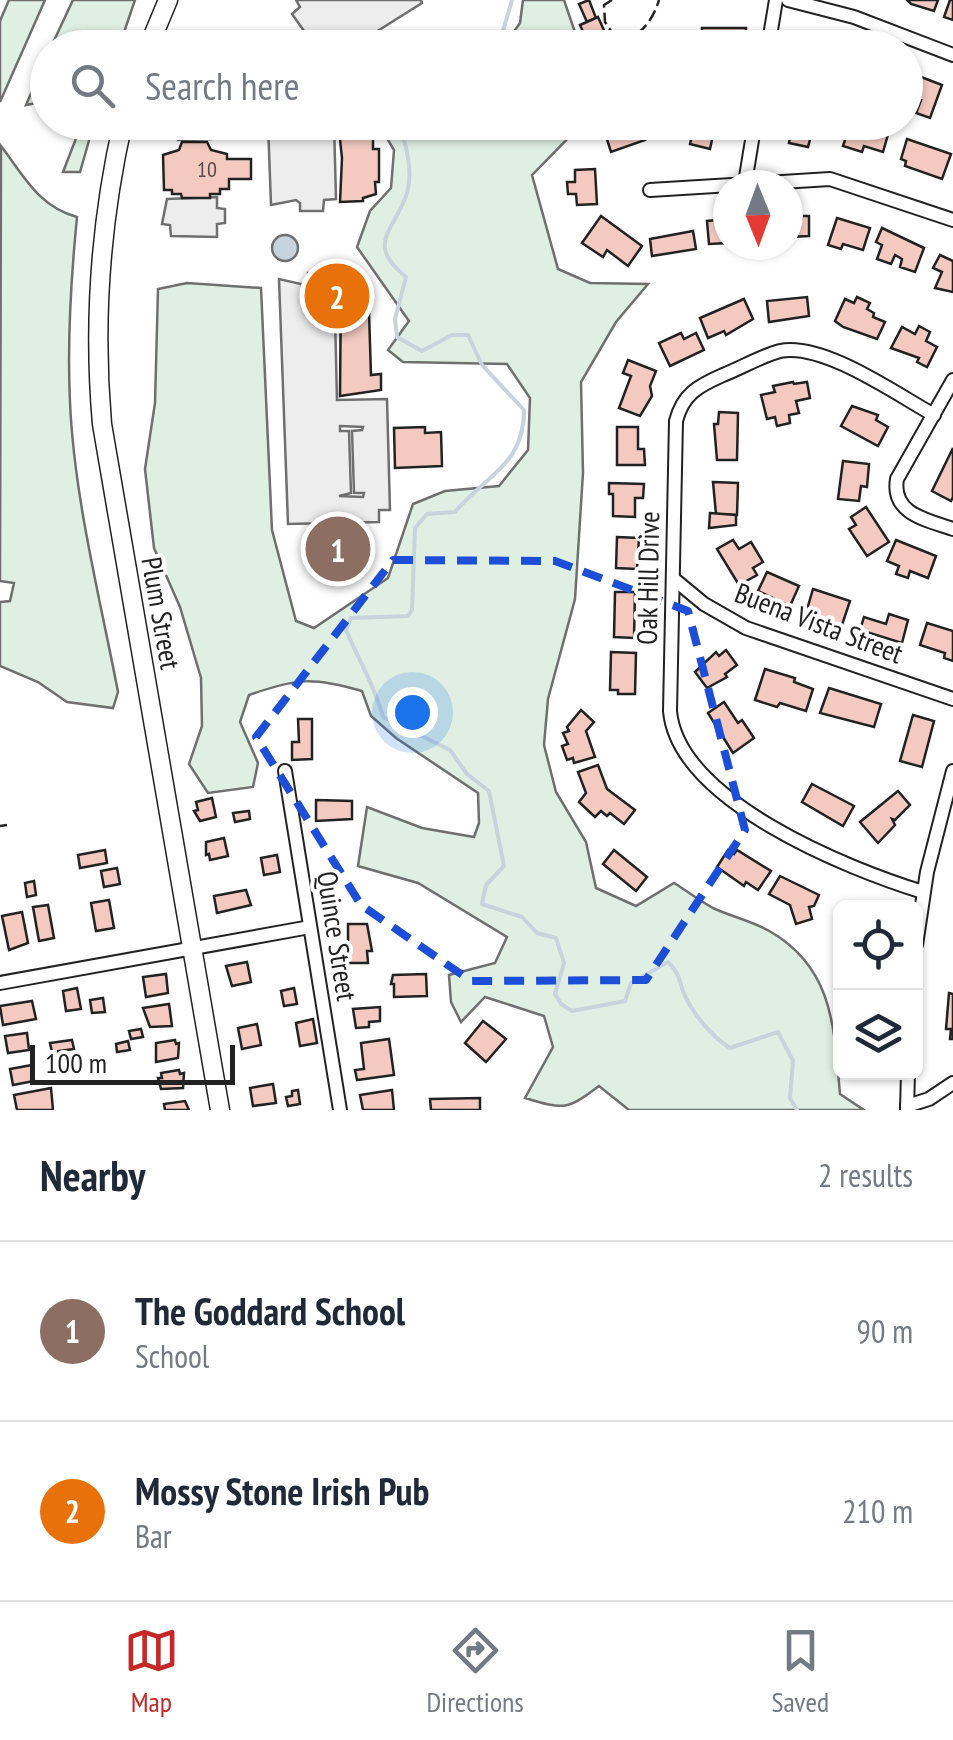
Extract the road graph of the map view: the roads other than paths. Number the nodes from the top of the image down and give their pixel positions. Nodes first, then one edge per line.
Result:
1 (168, 0) edge
2 (776, 0) edge
3 (788, 0) edge
4 (156, 30) edge
5 (771, 30) edge
6 (887, 30) edge
7 (923, 44) edge
8 (953, 55) edge
9 (120, 140) edge
10 (752, 140) edge
11 (746, 170) edge
12 (803, 180) edge
13 (713, 185) edge
14 (650, 190) dead end
15 (953, 220) edge
16 (953, 380) edge
17 (934, 415) junction
18 (953, 529) edge
19 (675, 580) junction
20 (953, 699) edge
21 (285, 771) dead end
22 (953, 771) edge
23 (923, 892) junction
24 (922, 900) edge
25 (310, 927) junction
26 (192, 950) junction
27 (0, 983) edge
28 (908, 1080) edge
29 (953, 1083) edge
30 (907, 1108) edge
31 (220, 1110) edge
32 (340, 1110) edge

1 - 4 main road
2 - 5 street
3 - 6 street
7 - 8 street
9 - 26 main road, Plum Street
10 - 11 street
12 - 15 street
13 - 14 street
16 - 17 street
17 - 18 street
17 - 19 street, Oak Hill Drive
19 - 20 street, Buena Vista Street
19 - 23 street, Oak Hill Drive
21 - 25 street, Quince Street
22 - 23 street
23 - 24 street
25 - 26 street
25 - 32 street, Quince Street
26 - 27 street
26 - 31 main road, Plum Street
28 - 30 street
29 - 30 street

